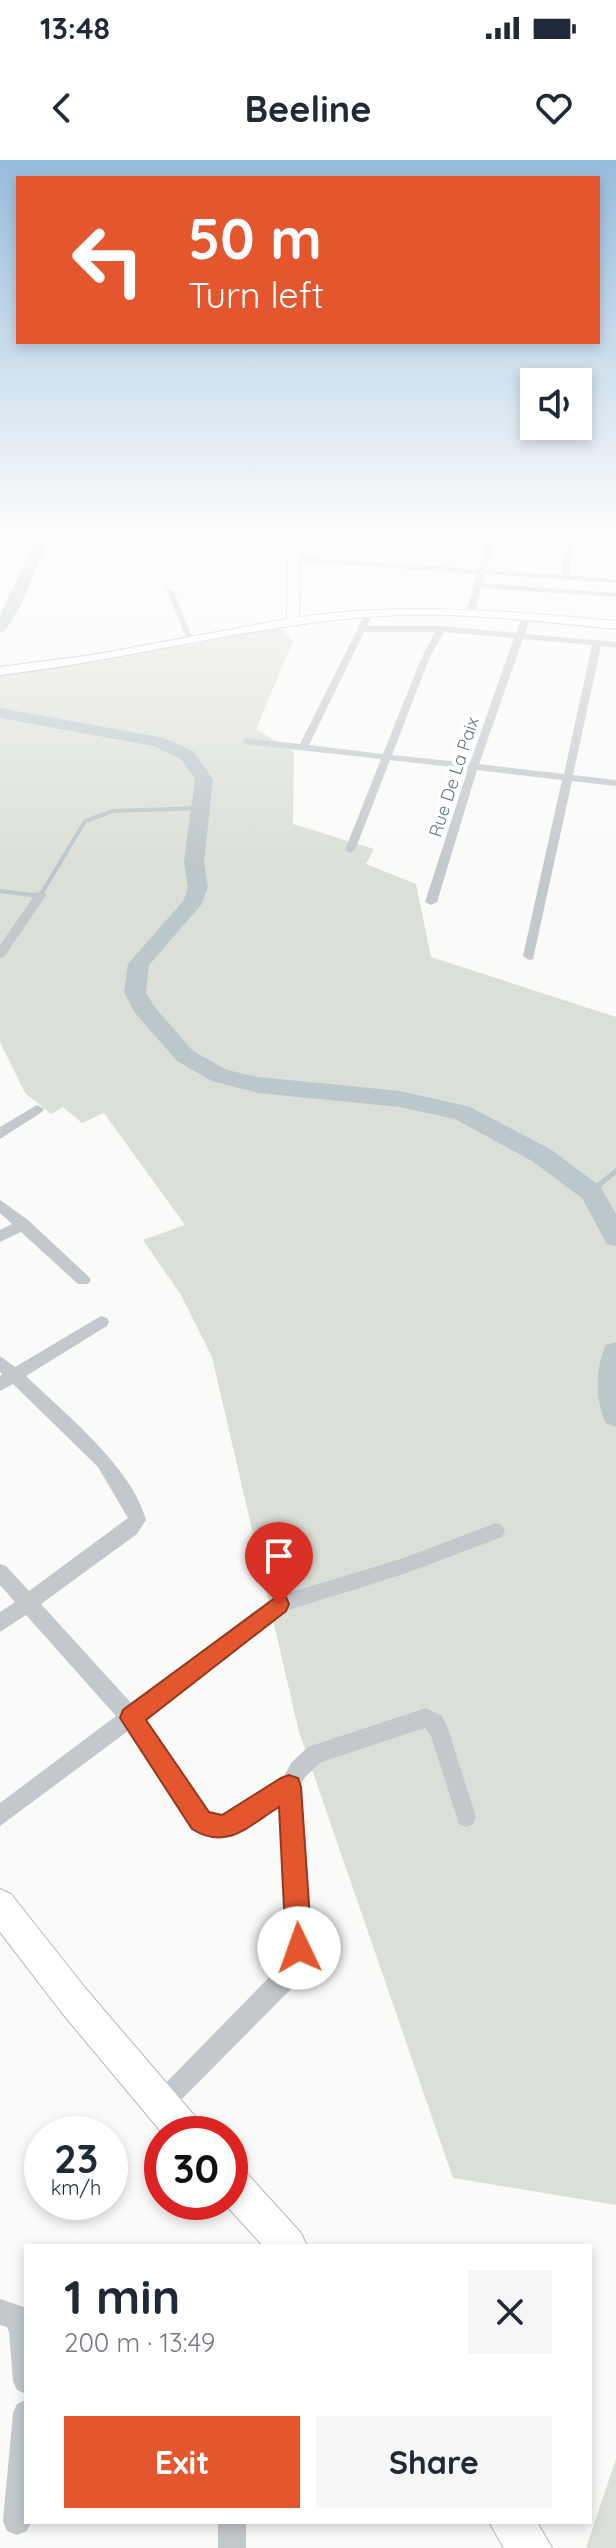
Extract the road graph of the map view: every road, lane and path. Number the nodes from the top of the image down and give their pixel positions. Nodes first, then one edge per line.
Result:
1 (157, 646) edge
2 (353, 646) edge
3 (432, 646) edge
4 (515, 646) edge
5 (596, 646) edge
6 (0, 671) edge
7 (246, 741) dead end
8 (303, 748) junction
9 (387, 759) junction
10 (473, 768) junction
11 (567, 777) junction
12 (616, 783) edge
13 (350, 850) dead end
14 (41, 894) dead end
15 (431, 902) dead end
16 (0, 954) edge
17 (529, 956) dead end
18 (37, 1109) dead end
19 (0, 1134) edge
20 (0, 1205) edge
21 (23, 1224) junction
22 (0, 1237) edge
23 (83, 1280) dead end
24 (101, 1322) dead end
25 (4, 1374) edge
26 (496, 1531) dead end
27 (0, 1572) edge
28 (29, 1602) junction
29 (0, 1623) edge
30 (131, 1718) junction
31 (289, 1787) junction
32 (0, 1816) edge
33 (466, 1817) dead end
34 (0, 1905) edge
35 (159, 2106) junction
36 (169, 2116) edge
37 (248, 2202) edge
38 (286, 2244) edge
39 (0, 2312) edge
40 (24, 2356) edge
41 (24, 2437) edge
42 (17, 2521) dead end
43 (232, 2524) edge
44 (512, 2524) edge
45 (232, 2548) edge
46 (531, 2548) edge

1 - 6 main road
2 - 8 street
3 - 9 street
4 - 10 street, Rue De La Paix
5 - 11 street
7 - 8 street
8 - 9 street
9 - 10 street
9 - 13 street
10 - 11 street
10 - 15 street, Rue De La Paix
11 - 12 street
11 - 17 street
14 - 16 street
18 - 19 street
20 - 21 street
21 - 22 street
21 - 23 street
24 - 25 street
25 - 28 street
26 - 30 street
27 - 28 street
28 - 29 street
28 - 30 street
30 - 31 street
30 - 32 street
31 - 33 street
31 - 35 street
34 - 35 main road
35 - 36 main road
37 - 38 main road
39 - 40 street
41 - 42 street
43 - 45 street
44 - 46 main road

